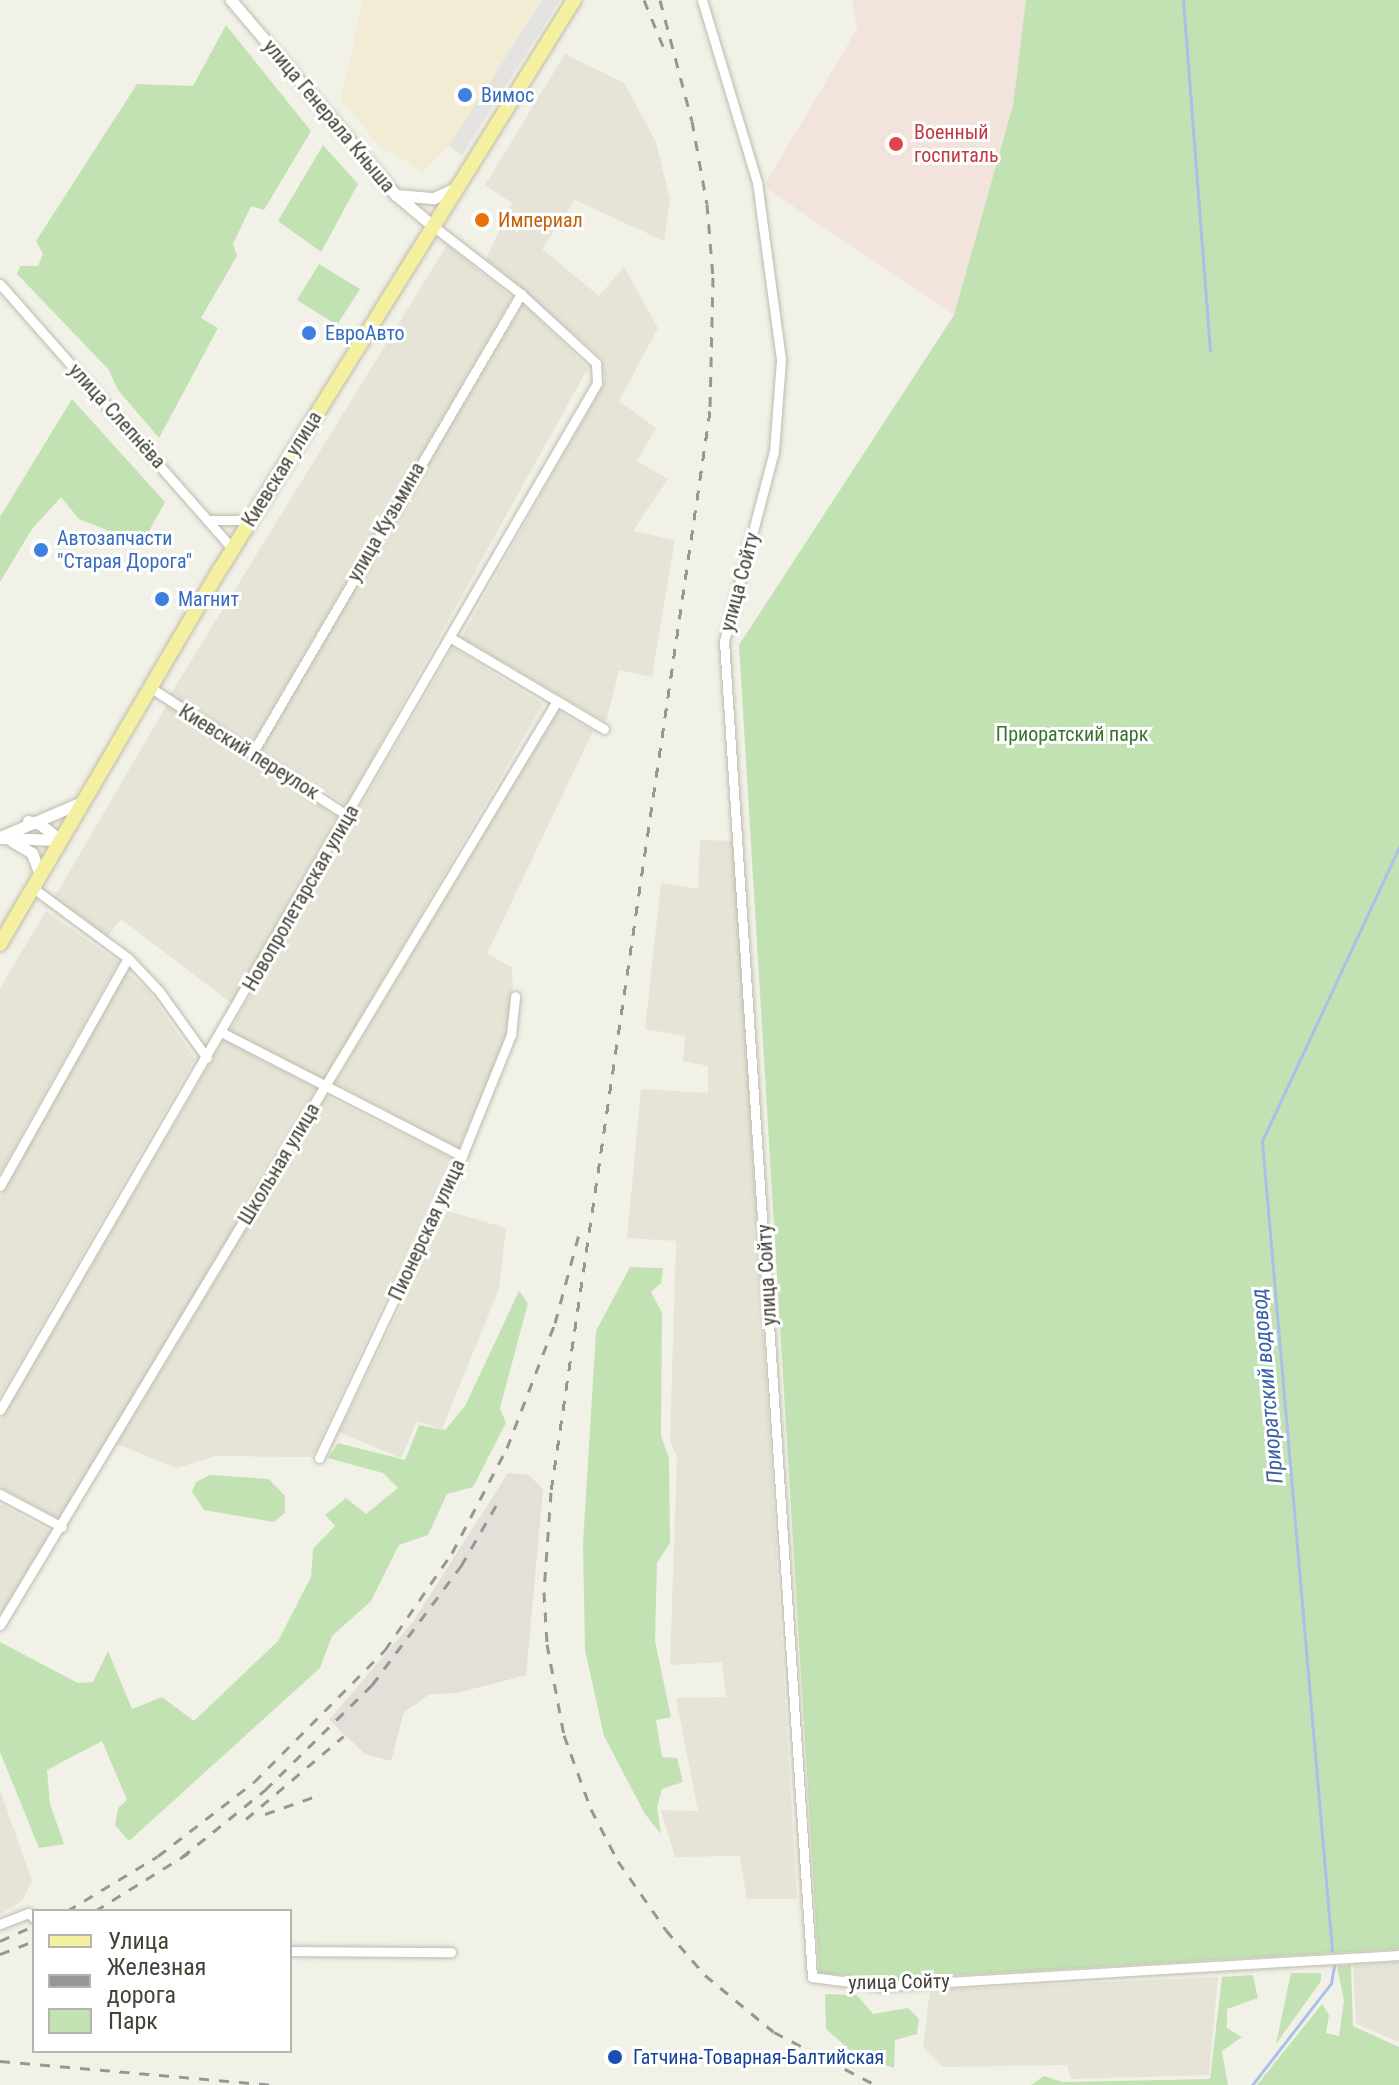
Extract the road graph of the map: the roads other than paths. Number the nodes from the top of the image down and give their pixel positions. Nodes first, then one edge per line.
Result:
1 (231, 0) edge
2 (574, 0) edge
3 (702, 0) edge
4 (456, 188) junction
5 (396, 195) junction
6 (433, 226) junction
7 (0, 284) edge
8 (521, 294) junction
9 (211, 520) junction
10 (251, 520) junction
11 (233, 549) junction
12 (451, 638) junction
13 (151, 688) junction
14 (557, 701) junction
15 (604, 729) dead end
16 (253, 752) junction
17 (82, 802) junction
18 (348, 816) junction
19 (27, 821) junction
20 (0, 838) edge
21 (60, 840) junction
22 (37, 882) junction
23 (0, 944) edge
24 (128, 958) junction
25 (515, 996) dead end
26 (223, 1033) junction
27 (207, 1058) junction
28 (325, 1087) junction
29 (462, 1156) junction
30 (0, 1186) edge
31 (0, 1410) edge
32 (319, 1458) dead end
33 (0, 1494) edge
34 (62, 1527) junction
35 (0, 1625) edge
36 (32, 1916) edge
37 (0, 1924) edge
38 (292, 1951) edge
39 (451, 1952) dead end
40 (1399, 1955) edge

1 - 5 street, улица Генерала Кныша
2 - 4 main road, Киевская улица
3 - 40 street, улица Сойту
4 - 5 street
4 - 6 main road, Киевская улица
5 - 6 street, улица Генерала Кныша
6 - 8 street
6 - 10 main road, Киевская улица
7 - 9 street, улица Слепнёва
8 - 12 street, Новопролетарская улица
8 - 16 street, улица Кузьмина
9 - 10 street
9 - 11 street, улица Слепнёва
10 - 11 main road, Киевская улица
11 - 13 main road, Киевская улица
12 - 14 street
12 - 18 street, Новопролетарская улица
13 - 16 street, Киевский переулок
13 - 17 main road, Киевская улица
14 - 15 street
14 - 28 street, Школьная улица
16 - 18 street, Киевский переулок
17 - 19 street
17 - 21 main road, Киевская улица
18 - 26 street, Новопролетарская улица
19 - 20 street
19 - 21 street
20 - 21 street
20 - 22 street
21 - 22 main road, Киевская улица
22 - 23 main road, Киевская улица
22 - 24 street
24 - 27 street
24 - 30 street
25 - 29 street, Пионерская улица
26 - 27 street, Новопролетарская улица
26 - 28 street
27 - 31 street, Новопролетарская улица
28 - 29 street
28 - 34 street, Школьная улица
29 - 32 street, Пионерская улица
33 - 34 street
34 - 35 street, Школьная улица
36 - 37 street
38 - 39 street

